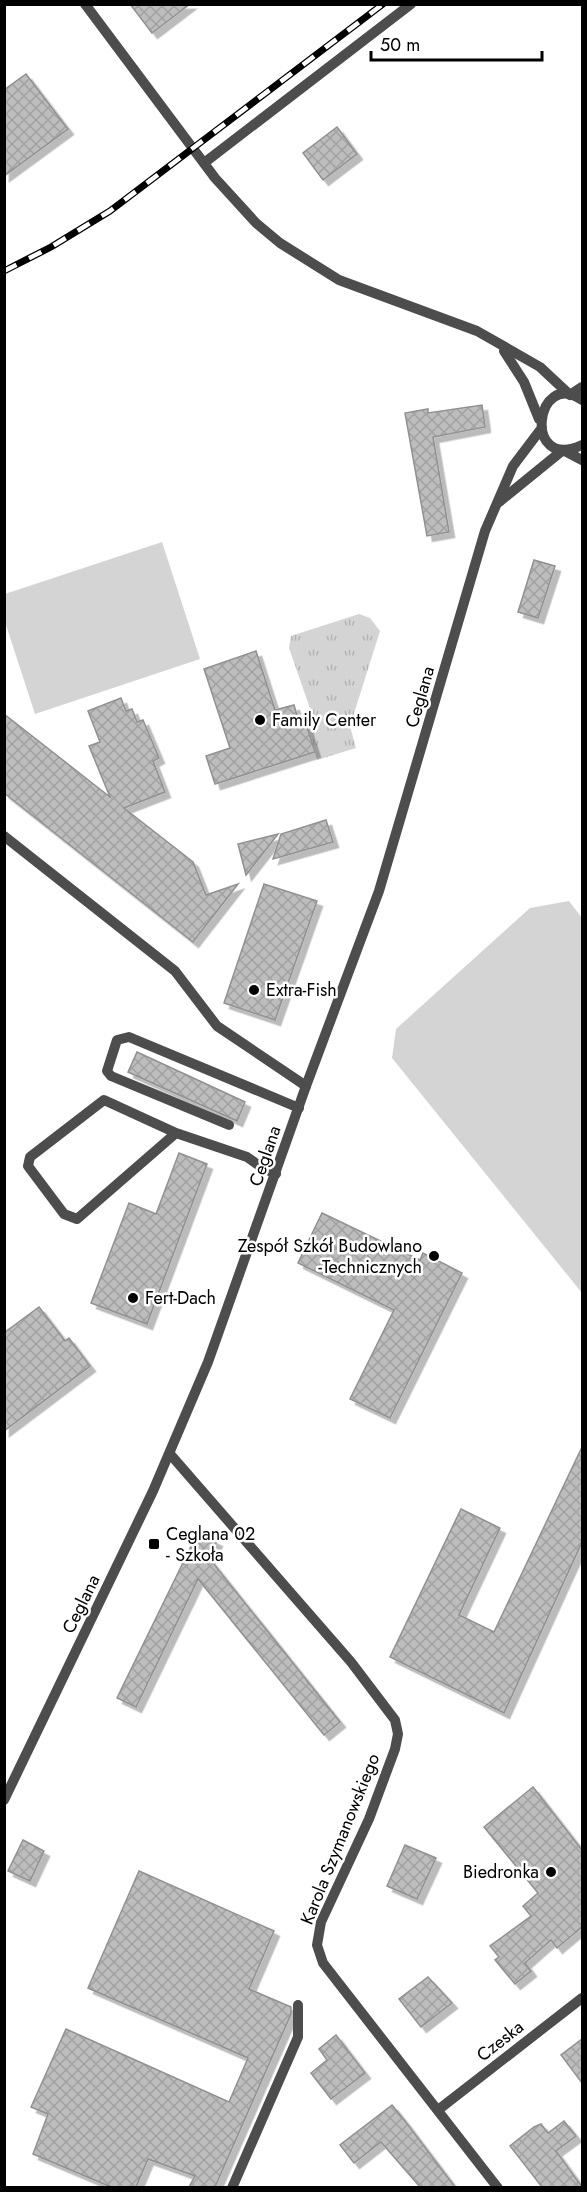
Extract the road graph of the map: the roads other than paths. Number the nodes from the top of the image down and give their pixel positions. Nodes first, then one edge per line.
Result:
1 (85, 4) edge
2 (411, 4) edge
3 (204, 163) junction
4 (500, 346) junction
5 (582, 387) edge
6 (570, 395) junction
7 (582, 400) edge
8 (540, 425) junction
9 (582, 445) edge
10 (563, 450) junction
11 (582, 460) edge
12 (499, 502) junction
13 (4, 836) edge
14 (306, 1086) junction
15 (299, 1108) junction
16 (229, 1125) dead end
17 (176, 1133) junction
18 (276, 1174) junction
19 (170, 1454) junction
20 (4, 1800) edge
21 (582, 1998) edge
22 (298, 2006) dead end
23 (438, 2110) junction
24 (232, 2187) edge
25 (498, 2187) edge

1 - 3 street
2 - 3 street
3 - 4 street
4 - 6 street
4 - 8 street
5 - 6 street
6 - 7 street
6 - 8 street, Ceglana
8 - 10 street
8 - 12 street, Ceglana
9 - 10 street
10 - 11 street
10 - 12 street, Ceglana
12 - 14 street, Ceglana
13 - 14 street
14 - 15 street, Ceglana
15 - 16 street
15 - 18 street, Ceglana
17 - 17 street
17 - 18 street
18 - 19 street, Ceglana
19 - 20 street, Ceglana
19 - 23 street, Karola Szymanowskiego
21 - 23 street, Czeska
22 - 24 street
23 - 25 street, Karola Szymanowskiego

